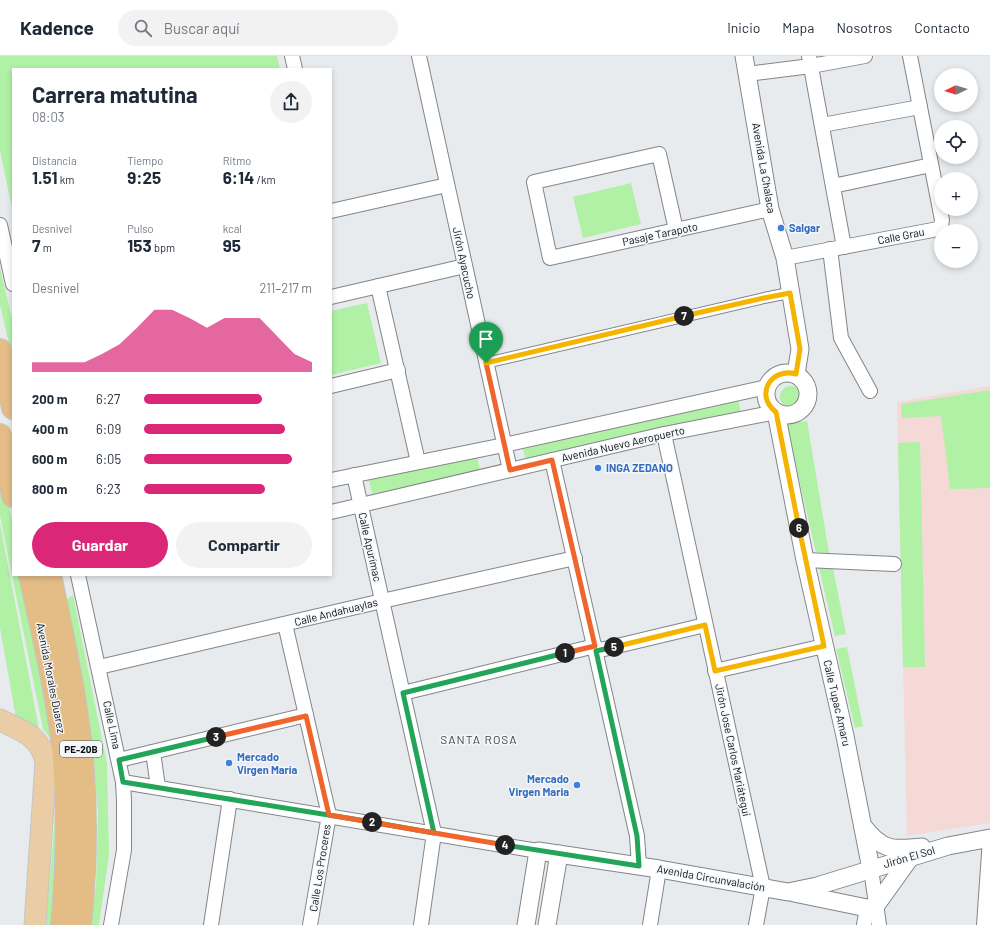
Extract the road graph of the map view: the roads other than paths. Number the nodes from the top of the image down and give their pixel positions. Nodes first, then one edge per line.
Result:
1 (419, 56) edge
2 (744, 56) edge
3 (865, 56) edge
4 (910, 56) edge
5 (810, 61) edge
6 (747, 74) junction
7 (920, 107) junction
8 (822, 125) junction
9 (931, 165) junction
10 (447, 185) junction
11 (833, 186) junction
12 (770, 209) junction
13 (332, 211) edge
14 (0, 225) edge
15 (676, 230) junction
16 (837, 248) junction
17 (785, 258) junction
18 (465, 266) junction
19 (12, 279) edge
20 (378, 286) junction
21 (790, 293) junction
22 (332, 296) edge
23 (0, 350) edge
24 (486, 363) junction
25 (398, 370) junction
26 (796, 374) junction
27 (332, 386) edge
28 (767, 387) junction
29 (870, 391) dead end
30 (12, 404) edge
31 (776, 412) junction
32 (664, 434) junction
33 (0, 435) edge
34 (504, 445) junction
35 (552, 460) junction
36 (418, 462) junction
37 (510, 470) junction
38 (354, 475) junction
39 (332, 480) edge
40 (12, 491) edge
41 (361, 505) junction
42 (332, 512) edge
43 (575, 558) junction
44 (805, 560) junction
45 (894, 564) dead end
46 (30, 576) edge
47 (50, 576) edge
48 (78, 576) edge
49 (382, 601) junction
50 (285, 624) junction
51 (705, 625) junction
52 (824, 646) junction
53 (596, 648) junction
54 (99, 668) junction
55 (715, 671) junction
56 (403, 693) junction
57 (306, 716) junction
58 (0, 720) edge
59 (154, 752) junction
60 (119, 760) junction
61 (123, 782) junction
62 (158, 787) junction
63 (230, 799) junction
64 (329, 815) junction
65 (862, 826) junction
66 (434, 833) junction
67 (990, 838) edge
68 (948, 846) junction
69 (538, 851) junction
70 (559, 854) junction
71 (910, 858) junction
72 (639, 866) junction
73 (659, 869) junction
74 (871, 869) junction
75 (763, 887) junction
76 (788, 892) junction
77 (872, 906) junction
78 (35, 925) edge
79 (62, 925) edge
80 (80, 925) edge
81 (111, 925) edge
82 (211, 925) edge
83 (310, 925) edge
84 (421, 925) edge
85 (526, 925) edge
86 (547, 925) edge
87 (650, 925) edge
88 (756, 925) edge
89 (864, 925) edge
90 (879, 925) edge
91 (984, 925) edge

1 - 10 street, Jirón Ayacucho
2 - 6 street, Avenida La Chalaca
3 - 5 street
4 - 7 street, Calle Grau
5 - 6 street
5 - 8 street
6 - 12 street, Avenida La Chalaca
7 - 8 street
7 - 9 street, Calle Grau
8 - 11 street
9 - 11 street
9 - 16 street, Calle Grau
10 - 13 street
10 - 18 street, Jirón Ayacucho
11 - 16 street
12 - 15 street, Pasaje Tarapoto
12 - 17 street, Avenida La Chalaca
14 - 19 street
15 - 15 street, Pasaje Tarapoto
16 - 17 street, Calle Grau
16 - 29 street
17 - 21 street, Avenida La Chalaca
18 - 20 street
18 - 24 street, Jirón Ayacucho
20 - 22 street
20 - 25 street
21 - 24 street
21 - 26 street, Avenida La Chalaca
23 - 30 highway
24 - 34 street, Jirón Ayacucho
25 - 27 street
25 - 36 street
26 - 28 street
26 - 31 street
28 - 31 street
28 - 34 street
31 - 32 street, Avenida Nuevo Aeropuerto
31 - 44 street, Calle Tupac Amaru
32 - 35 street, Avenida Nuevo Aeropuerto
32 - 51 street, Jirón Jose Carlos Mariátegui
33 - 40 highway
34 - 36 street
34 - 37 street, Jirón Ayacucho
35 - 37 street, Avenida Nuevo Aeropuerto
35 - 43 street
36 - 38 street
37 - 41 street, Avenida Nuevo Aeropuerto
38 - 39 street
38 - 41 street, Calle Apurímac
41 - 42 street, Avenida Nuevo Aeropuerto
41 - 49 street, Calle Apurímac
43 - 49 street, Calle Andahuaylas
43 - 53 street
44 - 45 street
44 - 52 street, Calle Tupac Amaru
46 - 79 highway, Avenida Morales Duarez / PE-20B
47 - 80 highway, Avenida Morales Duarez / PE-20B
48 - 54 street, Calle Lima
49 - 50 street, Calle Andahuaylas
49 - 56 street, Calle Apurímac
50 - 54 street, Calle Andahuaylas
50 - 57 street, Calle Los Proceres
51 - 53 street
51 - 55 street, Jirón Jose Carlos Mariátegui
52 - 55 street
52 - 65 street, Calle Tupac Amaru
53 - 56 street
53 - 72 street
54 - 60 street, Calle Lima
55 - 75 street, Jirón Jose Carlos Mariátegui
56 - 66 street, Calle Apurímac
57 - 59 street
57 - 64 street, Calle Los Proceres
58 - 78 main road
59 - 60 street
59 - 62 street
60 - 61 street, Calle Lima
61 - 62 street, Avenida Circunvalación
61 - 81 street, Calle Lima
62 - 63 street, Avenida Circunvalación
63 - 64 street, Avenida Circunvalación
63 - 82 street
64 - 66 street, Avenida Circunvalación
64 - 83 street, Calle Los Proceres
65 - 68 street, Jirón El Sol
65 - 74 street, Calle Tupac Amaru
66 - 69 street, Avenida Circunvalación
66 - 84 street, Calle Apurímac
67 - 68 street, Jirón El Sol
67 - 91 street
68 - 71 street, Jirón El Sol
69 - 70 street, Avenida Circunvalación
69 - 85 street
70 - 72 street, Avenida Circunvalación
70 - 86 street
71 - 74 street, Jirón El Sol
71 - 77 street
72 - 73 street, Avenida Circunvalación
73 - 75 street, Avenida Circunvalación
73 - 87 street
74 - 76 street, Avenida Circunvalación
74 - 77 street, Calle Tupac Amaru
75 - 76 street, Avenida Circunvalación
75 - 88 street, Jirón Jose Carlos Mariátegui
76 - 77 street
77 - 89 street, Calle Tupac Amaru
77 - 90 street, Calle Tupac Amaru

